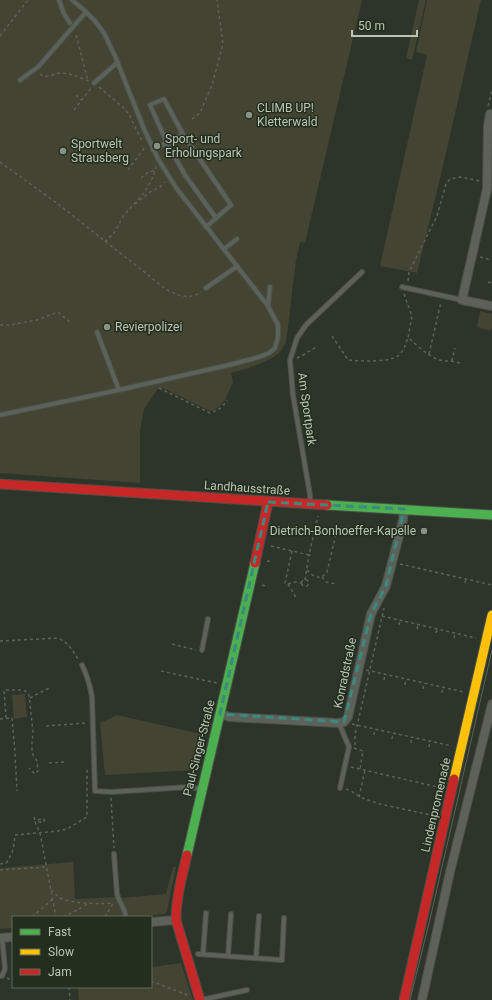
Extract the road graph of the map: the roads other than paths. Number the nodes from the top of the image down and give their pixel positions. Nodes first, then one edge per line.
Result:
1 (59, 0) edge
2 (72, 0) edge
3 (86, 12) junction
4 (70, 23) dead end
5 (118, 62) junction
6 (20, 80) dead end
7 (94, 83) road end
8 (490, 114) road end
9 (183, 134) junction
10 (490, 140) edge
11 (167, 143) junction
12 (153, 150) junction
13 (216, 218) junction
14 (206, 227) junction
15 (237, 239) dead end
16 (224, 249) junction
17 (236, 267) junction
18 (362, 272) dead end
19 (270, 287) dead end
20 (402, 287) road end
21 (206, 288) road end
22 (462, 300) junction
23 (268, 306) junction
24 (492, 306) edge
25 (97, 332) dead end
26 (119, 390) junction
27 (0, 415) edge
28 (0, 484) edge
29 (268, 502) junction
30 (310, 504) junction
31 (404, 510) junction
32 (492, 515) edge
33 (492, 615) edge
34 (208, 619) dead end
35 (201, 651) road end
36 (82, 665) road end
37 (492, 704) edge
38 (220, 714) junction
39 (342, 723) junction
40 (340, 788) road end
41 (201, 789) junction
42 (114, 854) road end
43 (206, 913) dead end
44 (231, 914) dead end
45 (126, 916) edge
46 (259, 916) dead end
47 (284, 918) dead end
48 (176, 920) junction
49 (152, 922) edge
50 (12, 936) edge
51 (1, 938) edge
52 (228, 956) junction
53 (256, 958) junction
54 (0, 976) edge
55 (247, 990) dead end
56 (200, 1000) edge
57 (404, 1000) edge
58 (422, 1000) edge

1 - 4 lane
2 - 3 lane
3 - 5 lane
3 - 6 lane
5 - 7 lane
5 - 12 lane
8 - 10 street
9 - 11 lane
9 - 11 lane
9 - 13 lane
10 - 22 street
11 - 12 lane
11 - 13 lane
12 - 14 lane
13 - 14 lane
14 - 16 lane
15 - 16 lane
16 - 17 lane
17 - 21 lane
17 - 23 lane
18 - 30 lane, Am Sportpark
19 - 23 lane
20 - 22 lane
22 - 24 street
23 - 26 lane
25 - 26 lane
26 - 27 lane
28 - 29 street, Landhausstraße
29 - 30 street, Landhausstraße
29 - 38 street, Paul-Singer-Straße
30 - 31 street, Landhausstraße
31 - 32 street, Landhausstraße
31 - 39 street, Konradstraße
33 - 57 street, Lindenpromenade
34 - 35 lane
36 - 41 lane
37 - 58 street
38 - 39 street, Konradstraße
38 - 41 street, Paul-Singer-Straße
39 - 40 lane
41 - 48 street, Paul-Singer-Straße
42 - 45 lane
43 - 52 lane
44 - 52 lane
46 - 53 lane
47 - 53 lane
48 - 49 street
48 - 56 street, Paul-Singer-Straße
50 - 51 street
51 - 54 lane
52 - 53 lane
55 - 56 lane

